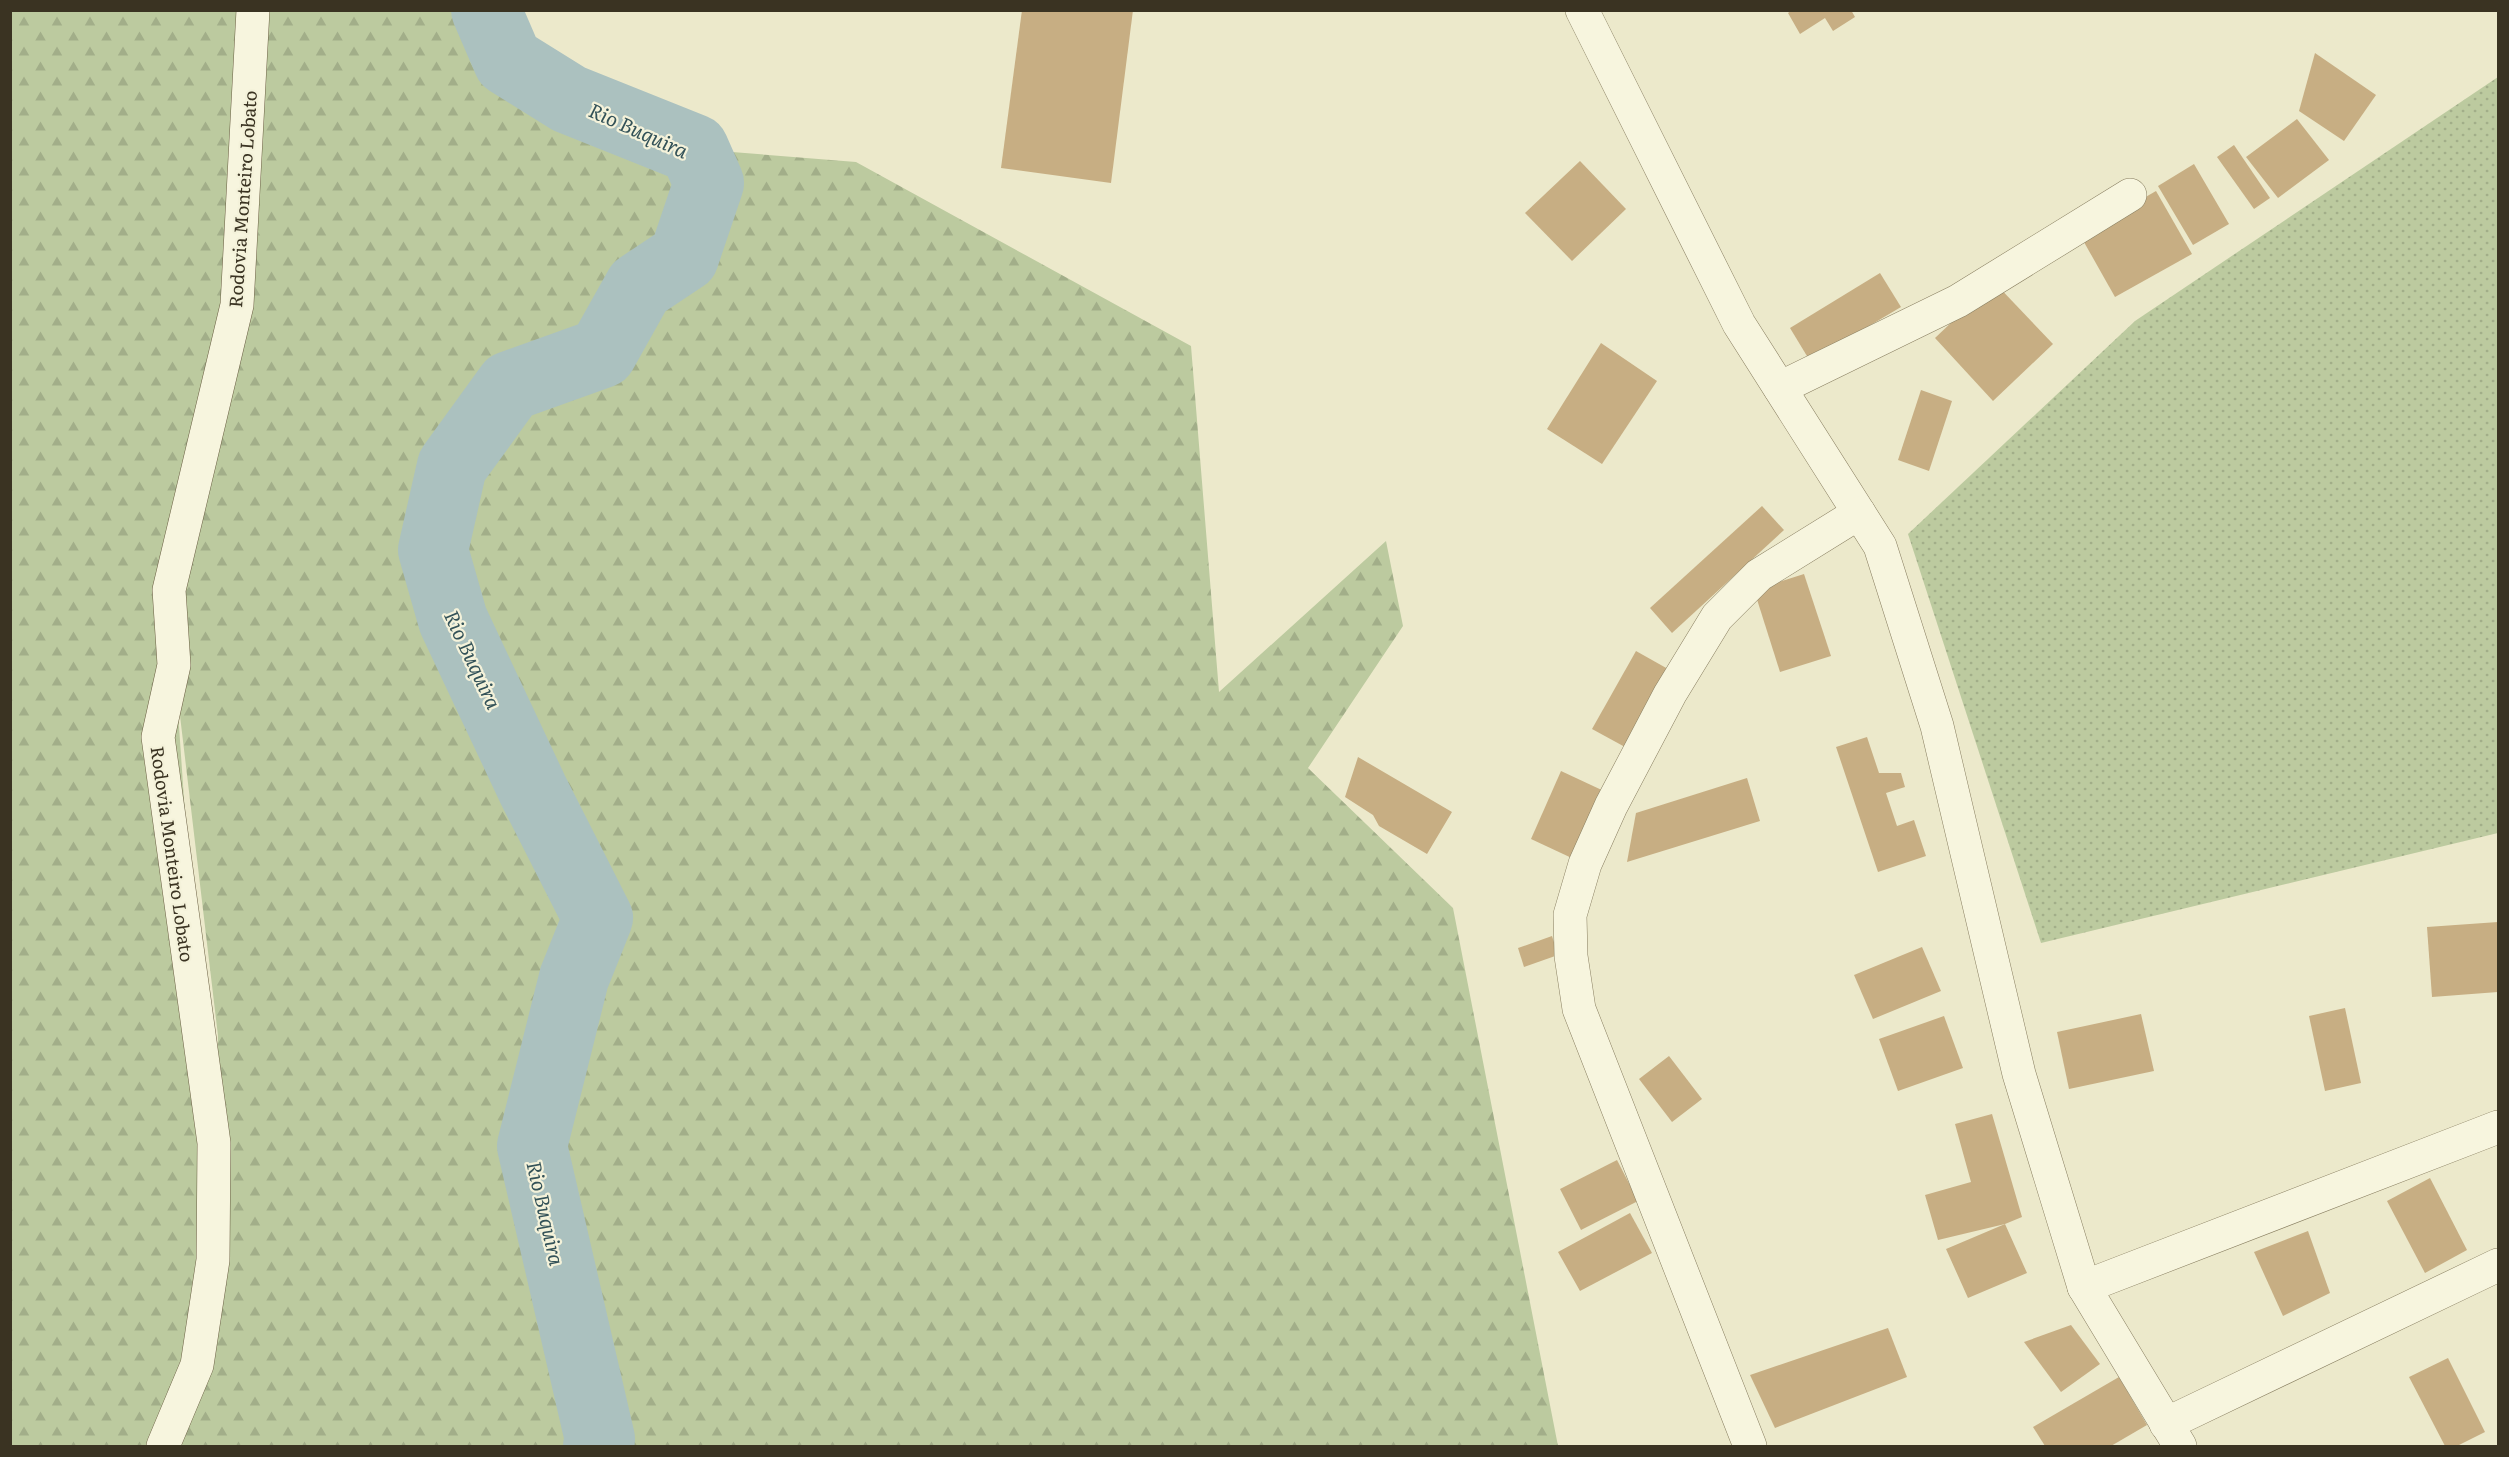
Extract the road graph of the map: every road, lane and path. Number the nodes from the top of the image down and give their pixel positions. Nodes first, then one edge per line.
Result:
1 (253, 10) edge
2 (1582, 10) edge
3 (2130, 195) dead end
4 (1780, 388) junction
5 (1859, 513) junction
6 (2499, 1127) edge
7 (2499, 1265) edge
8 (2084, 1287) junction
9 (2173, 1435) edge
10 (163, 1446) edge
11 (1750, 1446) edge

1 - 10 street, Rodovia Monteiro Lobato
2 - 4 street
3 - 4 street
4 - 5 street
5 - 8 street
5 - 11 street
6 - 8 street
7 - 9 street
8 - 9 street

